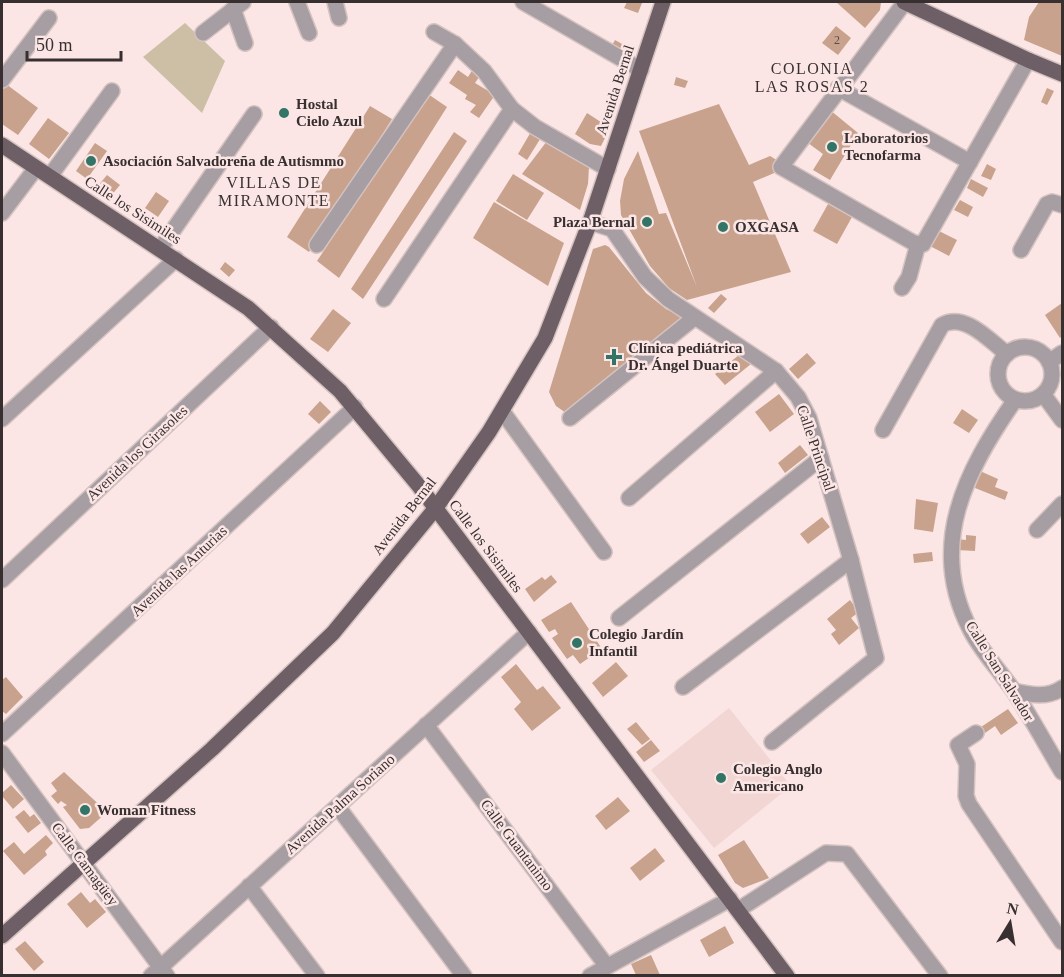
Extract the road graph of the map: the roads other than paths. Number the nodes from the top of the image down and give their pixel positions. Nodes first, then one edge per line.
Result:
1 (297, 2) edge
2 (334, 2) edge
3 (524, 2) edge
4 (663, 2) edge
5 (904, 2) edge
6 (238, 5) edge
7 (49, 18) dead end
8 (339, 18) dead end
9 (434, 32) dead end
10 (203, 33) dead end
11 (309, 33) dead end
12 (245, 43) dead end
13 (455, 44) junction
14 (1028, 60) junction
15 (640, 70) junction
16 (1062, 74) edge
17 (2, 80) edge
18 (838, 88) junction
19 (112, 91) dead end
20 (512, 109) junction
21 (254, 114) dead end
22 (2, 145) edge
23 (970, 162) junction
24 (608, 169) junction
25 (43, 172) junction
26 (1062, 205) edge
27 (2, 213) edge
28 (590, 222) junction
29 (921, 244) junction
30 (317, 245) dead end
31 (160, 249) junction
32 (1021, 250) dead end
33 (176, 259) junction
34 (902, 288) dead end
35 (384, 299) dead end
36 (694, 318) junction
37 (272, 327) junction
38 (1062, 353) edge
39 (1007, 354) junction
40 (1049, 362) junction
41 (776, 372) junction
42 (1043, 394) junction
43 (1015, 399) junction
44 (356, 407) junction
45 (502, 411) junction
46 (570, 418) dead end
47 (2, 419) edge
48 (1062, 420) edge
49 (883, 430) dead end
50 (821, 458) junction
51 (629, 498) dead end
52 (1062, 504) edge
53 (435, 509) junction
54 (1037, 530) dead end
55 (604, 552) dead end
56 (851, 560) junction
57 (2, 580) edge
58 (618, 618) dead end
59 (530, 632) junction
60 (683, 687) dead end
61 (1062, 688) edge
62 (1014, 691) junction
63 (426, 725) junction
64 (976, 733) dead end
65 (2, 734) edge
66 (772, 742) dead end
67 (2, 753) edge
68 (1062, 772) edge
69 (338, 807) junction
70 (85, 862) junction
71 (249, 886) junction
72 (734, 904) junction
73 (2, 936) edge
74 (1062, 942) edge
75 (606, 965) junction
76 (159, 972) edge
77 (317, 975) edge
78 (464, 975) edge
79 (590, 975) edge
80 (787, 975) edge
81 (940, 975) edge

1 - 11 street
2 - 8 street
3 - 15 street
4 - 15 main road, Avenida Bernal
5 - 14 main road
5 - 18 street
6 - 10 street
6 - 12 street
7 - 17 street
9 - 13 street
13 - 20 street
13 - 30 street
14 - 16 main road
14 - 23 street
15 - 24 main road, Avenida Bernal
18 - 23 street
18 - 29 street
19 - 25 street
20 - 24 street
20 - 35 street
21 - 31 street
22 - 25 main road, Calle los Sisimiles
23 - 29 street
24 - 28 main road, Avenida Bernal
25 - 27 street
25 - 31 main road, Calle los Sisimiles
26 - 32 street
28 - 36 street, Calle Principal
28 - 45 main road, Avenida Bernal
29 - 34 street
31 - 33 main road, Calle los Sisimiles
33 - 37 main road, Calle los Sisimiles
33 - 47 street
36 - 41 street, Calle Principal
36 - 46 street
37 - 44 main road, Calle los Sisimiles
37 - 57 street, Avenida los Girasoles
38 - 40 street
39 - 40 street
39 - 43 street
39 - 49 street
40 - 42 street
41 - 50 street, Calle Principal
41 - 51 street
42 - 43 street
42 - 48 street
43 - 62 street, Calle San Salvador
44 - 53 main road, Calle los Sisimiles
44 - 65 street, Avenida las Anturias
45 - 53 main road, Avenida Bernal
45 - 55 street
50 - 56 street, Calle Principal
50 - 58 street
52 - 54 street
53 - 59 main road, Calle los Sisimiles
53 - 70 main road, Avenida Bernal
56 - 60 street
56 - 66 street, Calle Principal
59 - 63 street, Avenida Palma Soriano
59 - 72 main road, Calle los Sisimiles
61 - 62 street
62 - 68 street, Calle San Salvador
63 - 69 street, Avenida Palma Soriano
63 - 75 street, Calle Guantanimo
64 - 74 street
67 - 70 street, Calle Camagüey
69 - 71 street, Avenida Palma Soriano
69 - 78 street
70 - 73 main road, Avenida Bernal
70 - 76 street, Calle Camagüey
71 - 76 street, Avenida Palma Soriano
71 - 77 street
72 - 75 street
72 - 80 main road, Calle los Sisimiles
72 - 81 street
75 - 79 street

